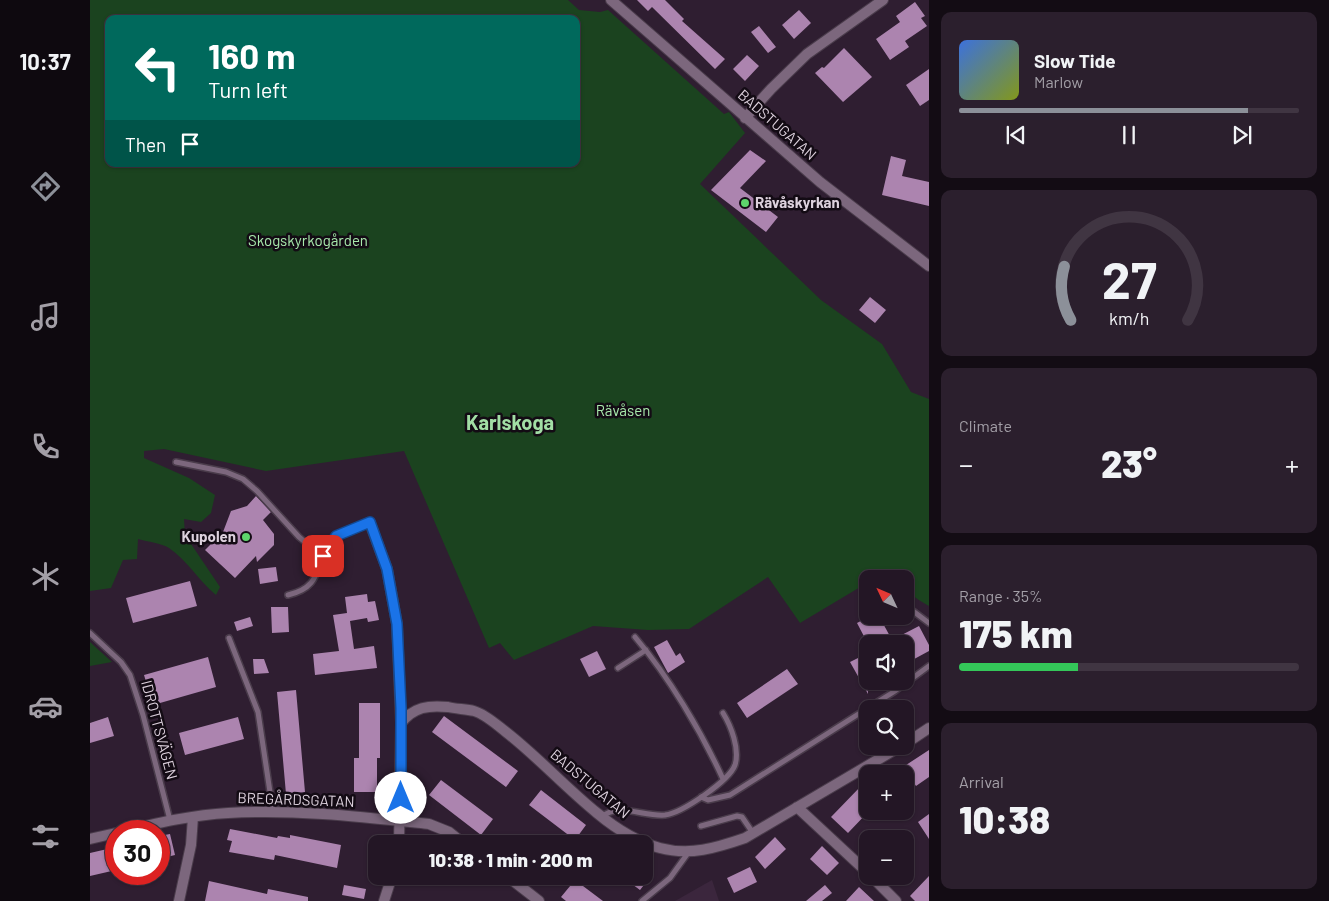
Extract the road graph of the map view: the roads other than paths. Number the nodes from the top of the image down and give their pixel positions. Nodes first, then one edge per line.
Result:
1 (611, 0) edge
2 (883, 0) edge
3 (745, 118) junction
4 (929, 266) edge
5 (176, 462) dead end
6 (370, 522) joint
7 (323, 556) junction
8 (288, 594) dead end
9 (914, 612) edge
10 (929, 623) edge
11 (90, 633) edge
12 (635, 637) dead end
13 (229, 638) dead end
14 (646, 650) junction
15 (929, 666) edge
16 (618, 668) dead end
17 (723, 713) dead end
18 (401, 724) junction
19 (929, 728) edge
20 (914, 738) edge
21 (886, 755) edge
22 (723, 779) junction
23 (701, 797) junction
24 (797, 807) junction
25 (273, 812) junction
26 (193, 817) junction
27 (602, 817) junction
28 (170, 820) joint
29 (401, 821) junction
30 (701, 826) dead end
31 (753, 833) junction
32 (400, 835) edge
33 (453, 835) edge
34 (105, 836) edge
35 (90, 839) edge
36 (688, 853) junction
37 (859, 865) edge
38 (389, 885) edge
39 (519, 885) edge
40 (880, 885) edge
41 (179, 901) edge
42 (384, 901) edge
43 (539, 901) edge
44 (642, 901) edge
45 (896, 901) edge

1 - 3 street, BADSTUGATAN
2 - 3 street
3 - 4 street, BADSTUGATAN
5 - 7 lane
6 - 7 lane
6 - 18 street
7 - 8 lane
9 - 10 lane
11 - 28 lane, IDROTTSVÄGEN
12 - 14 lane
13 - 25 lane
14 - 16 lane
14 - 22 lane
15 - 23 lane
17 - 22 lane
18 - 27 street, BADSTUGATAN
18 - 29 street
19 - 20 street
21 - 24 street, BADSTUGATAN
22 - 23 lane
23 - 27 lane
24 - 31 street, BADSTUGATAN
24 - 37 street
25 - 26 street, BREGÅRDSGATAN
25 - 29 street, BREGÅRDSGATAN
26 - 28 street, BREGÅRDSGATAN
26 - 41 street
27 - 36 street, BADSTUGATAN
29 - 32 street
29 - 33 street, BREGÅRDSGATAN
30 - 31 lane
31 - 36 street, BADSTUGATAN
34 - 35 street
36 - 44 lane
38 - 42 street
39 - 43 street
40 - 45 street

